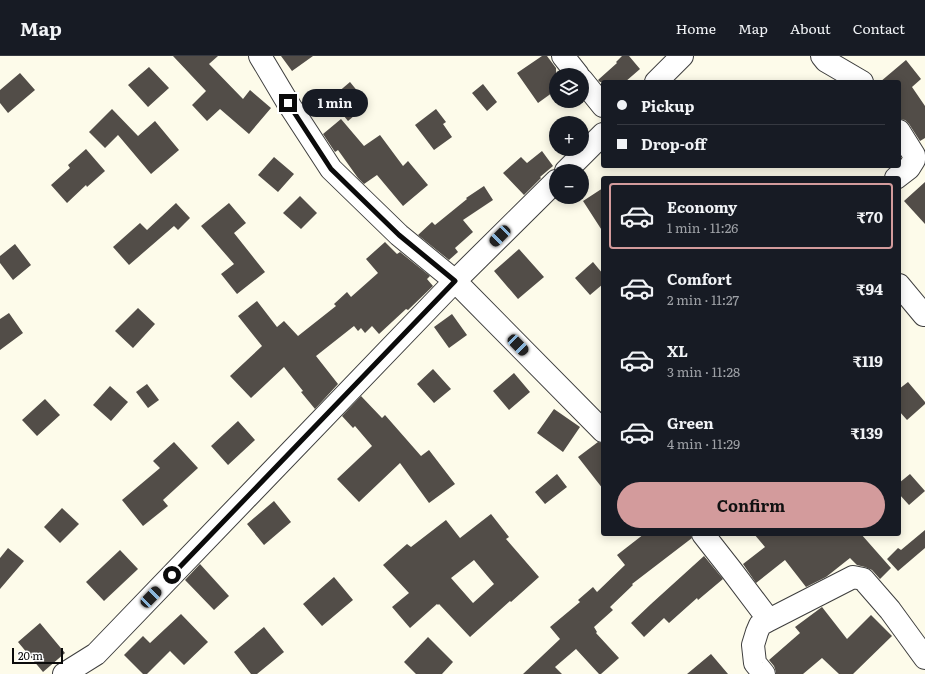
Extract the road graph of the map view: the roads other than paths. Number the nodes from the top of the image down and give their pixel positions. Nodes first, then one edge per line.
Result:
1 (260, 56) edge
2 (563, 56) edge
3 (682, 56) edge
4 (822, 56) edge
5 (572, 68) edge
6 (658, 80) edge
7 (859, 80) edge
8 (589, 89) edge
9 (601, 104) edge
10 (901, 134) edge
11 (601, 136) edge
12 (573, 164) edge
13 (899, 176) edge
14 (549, 188) edge
15 (455, 281) junction
16 (901, 287) edge
17 (925, 314) edge
18 (601, 429) edge
19 (705, 536) edge
20 (769, 620) junction
21 (925, 658) edge
22 (64, 674) edge
23 (764, 674) edge

1 - 15 street
2 - 5 street
3 - 6 street
4 - 7 street
8 - 9 street
10 - 13 street
11 - 12 street
14 - 15 street
15 - 18 street
15 - 22 street
16 - 17 street
19 - 20 street
20 - 21 street
20 - 23 street

